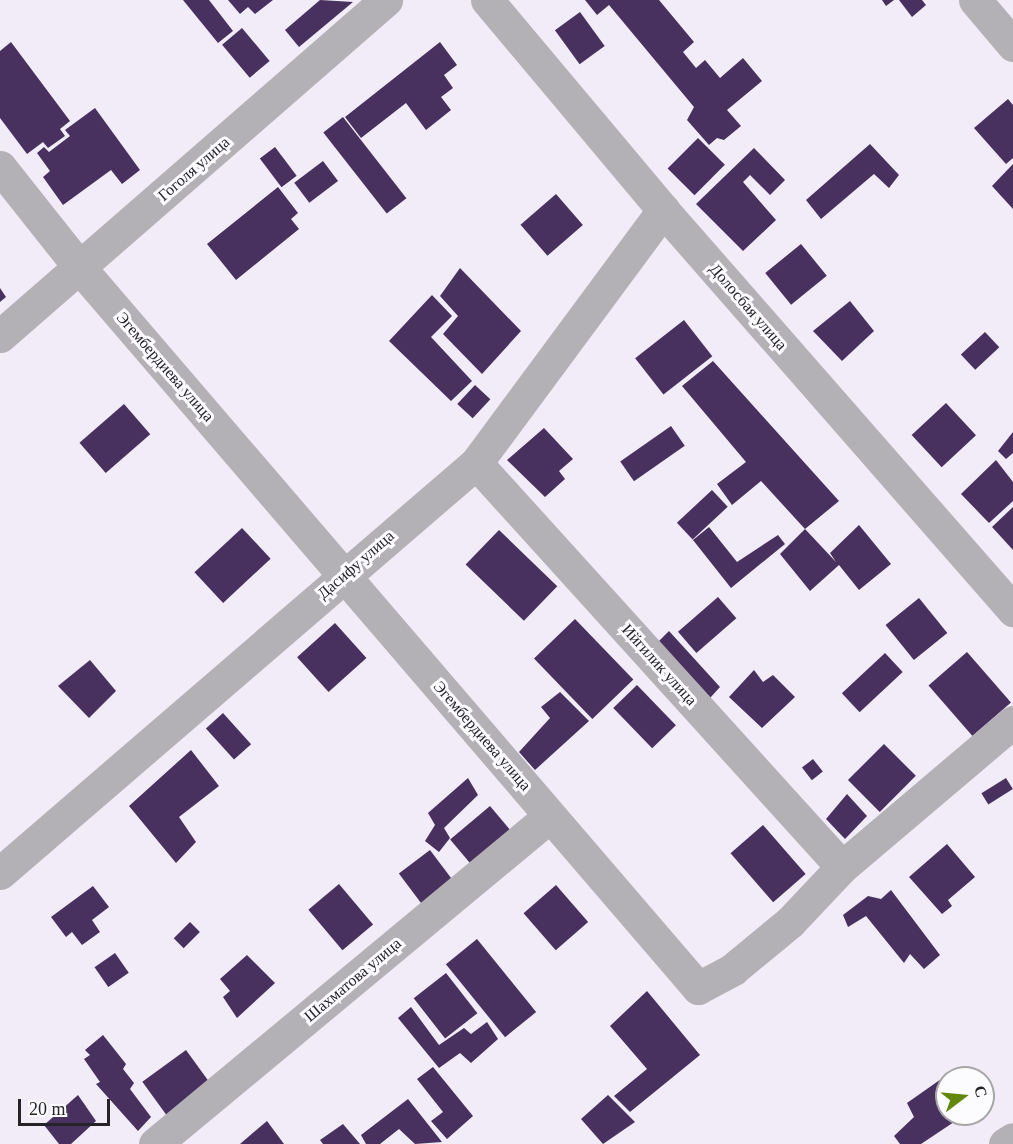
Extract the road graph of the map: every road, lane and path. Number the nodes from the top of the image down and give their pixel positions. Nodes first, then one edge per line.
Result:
1 (386, 0) edge
2 (487, 0) edge
3 (975, 0) edge
4 (1013, 45) edge
5 (0, 167) edge
6 (663, 210) junction
7 (81, 268) junction
8 (0, 336) edge
9 (476, 463) junction
10 (344, 575) junction
11 (1013, 610) edge
12 (1013, 722) edge
13 (550, 816) junction
14 (842, 867) junction
15 (0, 873) edge
16 (1013, 1139) edge
17 (155, 1144) edge
18 (1005, 1144) edge

1 - 7 street, Гоголя улица
2 - 6 street, Долосбая улица
3 - 4 street
5 - 7 street, Эгембердиева улица
6 - 9 street, Дасифу улица
6 - 11 street, Долосбая улица
7 - 8 street, Гоголя улица
7 - 10 street, Эгембердиева улица
9 - 10 street, Дасифу улица
9 - 14 street, Ийгилик улица
10 - 13 street, Эгембердиева улица
10 - 15 street, Дасифу улица
12 - 14 street, Эгембердиева улица
13 - 14 street, Эгембердиева улица
13 - 17 street, Шахматова улица
16 - 18 street

